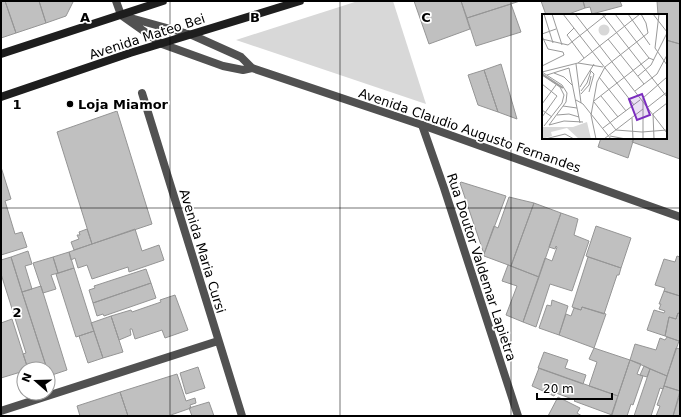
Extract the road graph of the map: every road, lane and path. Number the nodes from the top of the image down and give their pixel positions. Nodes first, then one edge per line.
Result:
1 (116, 1) edge
2 (163, 1) edge
3 (300, 1) edge
4 (121, 15) junction
5 (192, 35) junction
6 (162, 44) junction
7 (1, 54) edge
8 (252, 68) junction
9 (142, 93) dead end
10 (1, 97) edge
11 (422, 125) junction
12 (680, 217) edge
13 (218, 341) junction
14 (1, 411) edge
15 (242, 416) edge
16 (518, 416) edge

1 - 4 street
2 - 4 main road
3 - 5 main road, Avenida Mateo Bei
4 - 5 street, Avenida Claudio Augusto Fernandes
4 - 6 street, Avenida Claudio Augusto Fernandes
4 - 7 main road
5 - 6 main road, Avenida Mateo Bei
5 - 8 street, Avenida Claudio Augusto Fernandes
6 - 8 street, Avenida Claudio Augusto Fernandes
6 - 10 main road, Avenida Mateo Bei
8 - 11 street, Avenida Claudio Augusto Fernandes
9 - 13 street, Avenida Maria Cursi
11 - 12 street, Avenida Claudio Augusto Fernandes
11 - 16 street, Rua Doutor Valdemar Lapietra
13 - 14 street
13 - 15 street, Avenida Maria Cursi

